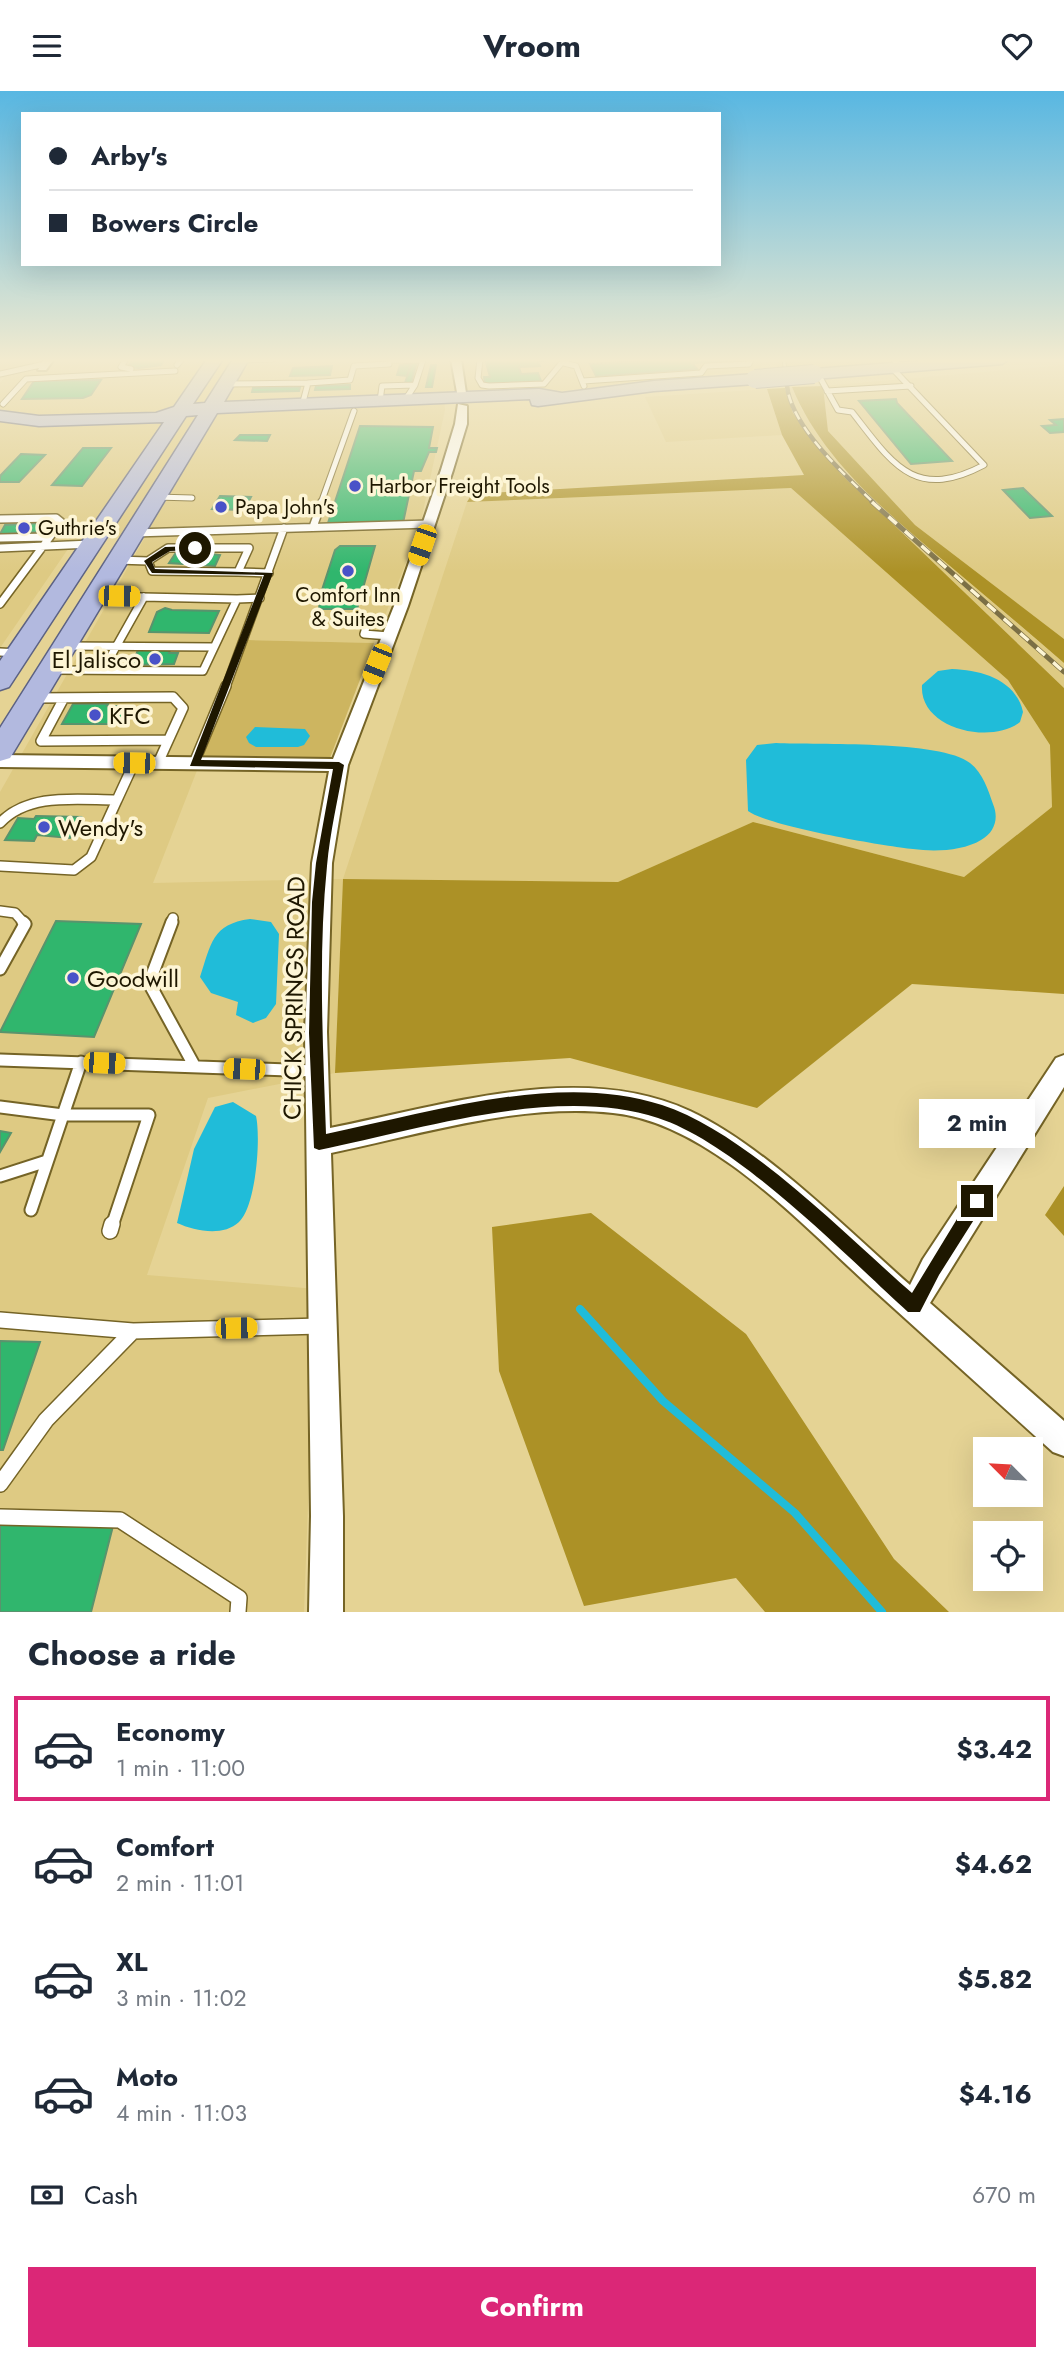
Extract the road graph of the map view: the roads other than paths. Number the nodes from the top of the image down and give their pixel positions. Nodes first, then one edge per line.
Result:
1 (167, 430) edge
2 (198, 430) edge
3 (347, 430) edge
4 (459, 430) edge
5 (866, 430) edge
6 (951, 430) edge
7 (156, 497) junction
8 (192, 498) dead end
9 (0, 519) edge
10 (429, 524) junction
11 (313, 527) junction
12 (284, 528) junction
13 (134, 533) junction
14 (49, 537) junction
15 (0, 538) edge
16 (92, 544) junction
17 (41, 546) junction
18 (0, 548) edge
19 (117, 560) junction
20 (148, 561) junction
21 (238, 572) junction
22 (269, 573) junction
23 (95, 596) junction
24 (144, 597) junction
25 (260, 598) junction
26 (237, 599) junction
27 (0, 604) edge
28 (369, 618) dead end
29 (389, 636) junction
30 (64, 646) junction
31 (115, 646) junction
32 (214, 647) junction
33 (9, 653) edge
34 (50, 670) junction
35 (103, 670) junction
36 (0, 681) edge
37 (32, 698) junction
38 (64, 698) junction
39 (168, 740) junction
40 (0, 751) edge
41 (0, 761) edge
42 (134, 763) junction
43 (158, 763) junction
44 (194, 764) junction
45 (339, 765) junction
46 (117, 800) junction
47 (0, 823) edge
48 (0, 866) edge
49 (0, 911) edge
50 (173, 918) dead end
51 (0, 969) edge
52 (0, 1060) edge
53 (81, 1062) junction
54 (1064, 1066) edge
55 (195, 1067) junction
56 (317, 1071) junction
57 (0, 1107) edge
58 (63, 1115) junction
59 (319, 1143) junction
60 (47, 1161) junction
61 (0, 1175) edge
62 (31, 1210) dead end
63 (110, 1231) dead end
64 (914, 1306) junction
65 (0, 1320) edge
66 (323, 1326) junction
67 (134, 1331) junction
68 (1064, 1441) edge
69 (0, 1484) edge
70 (0, 1517) edge
71 (238, 1612) edge
72 (326, 1612) edge

1 - 16 main road
2 - 7 main road
3 - 11 lane
4 - 10 street, CHICK SPRINGS ROAD
5 - 6 lane
7 - 8 lane
7 - 13 main road
9 - 14 lane
10 - 11 lane
10 - 29 street, CHICK SPRINGS ROAD
11 - 12 lane
12 - 13 lane
12 - 22 lane
13 - 19 main road
14 - 15 lane
14 - 17 lane
16 - 17 lane
16 - 33 main road
17 - 18 lane
17 - 27 lane
19 - 20 lane
19 - 23 main road
20 - 21 lane
20 - 21 lane
21 - 22 lane
22 - 25 lane
23 - 24 lane
23 - 30 main road
24 - 26 lane
24 - 31 lane
25 - 26 lane
25 - 44 lane
26 - 32 lane
28 - 29 lane
29 - 45 street, CHICK SPRINGS ROAD
30 - 31 lane
30 - 34 main road
31 - 32 lane
31 - 35 lane
32 - 35 lane
33 - 36 main road
34 - 35 lane
34 - 37 main road
37 - 38 lane
37 - 40 main road
38 - 39 lane
38 - 39 lane
39 - 43 lane
41 - 42 street
42 - 43 street
42 - 46 lane
43 - 44 street
44 - 45 street
45 - 56 street, CHICK SPRINGS ROAD
46 - 47 lane
46 - 48 lane
49 - 51 lane
50 - 55 lane
52 - 53 lane
53 - 55 lane
53 - 58 lane
54 - 64 street
55 - 56 lane
56 - 59 street, CHICK SPRINGS ROAD
57 - 58 lane
58 - 60 lane
58 - 63 lane
59 - 64 street
59 - 66 street, CHICK SPRINGS ROAD
60 - 61 lane
60 - 62 lane
64 - 68 street
65 - 67 lane
66 - 67 lane
66 - 72 street, CHICK SPRINGS ROAD
67 - 69 lane
70 - 71 lane

